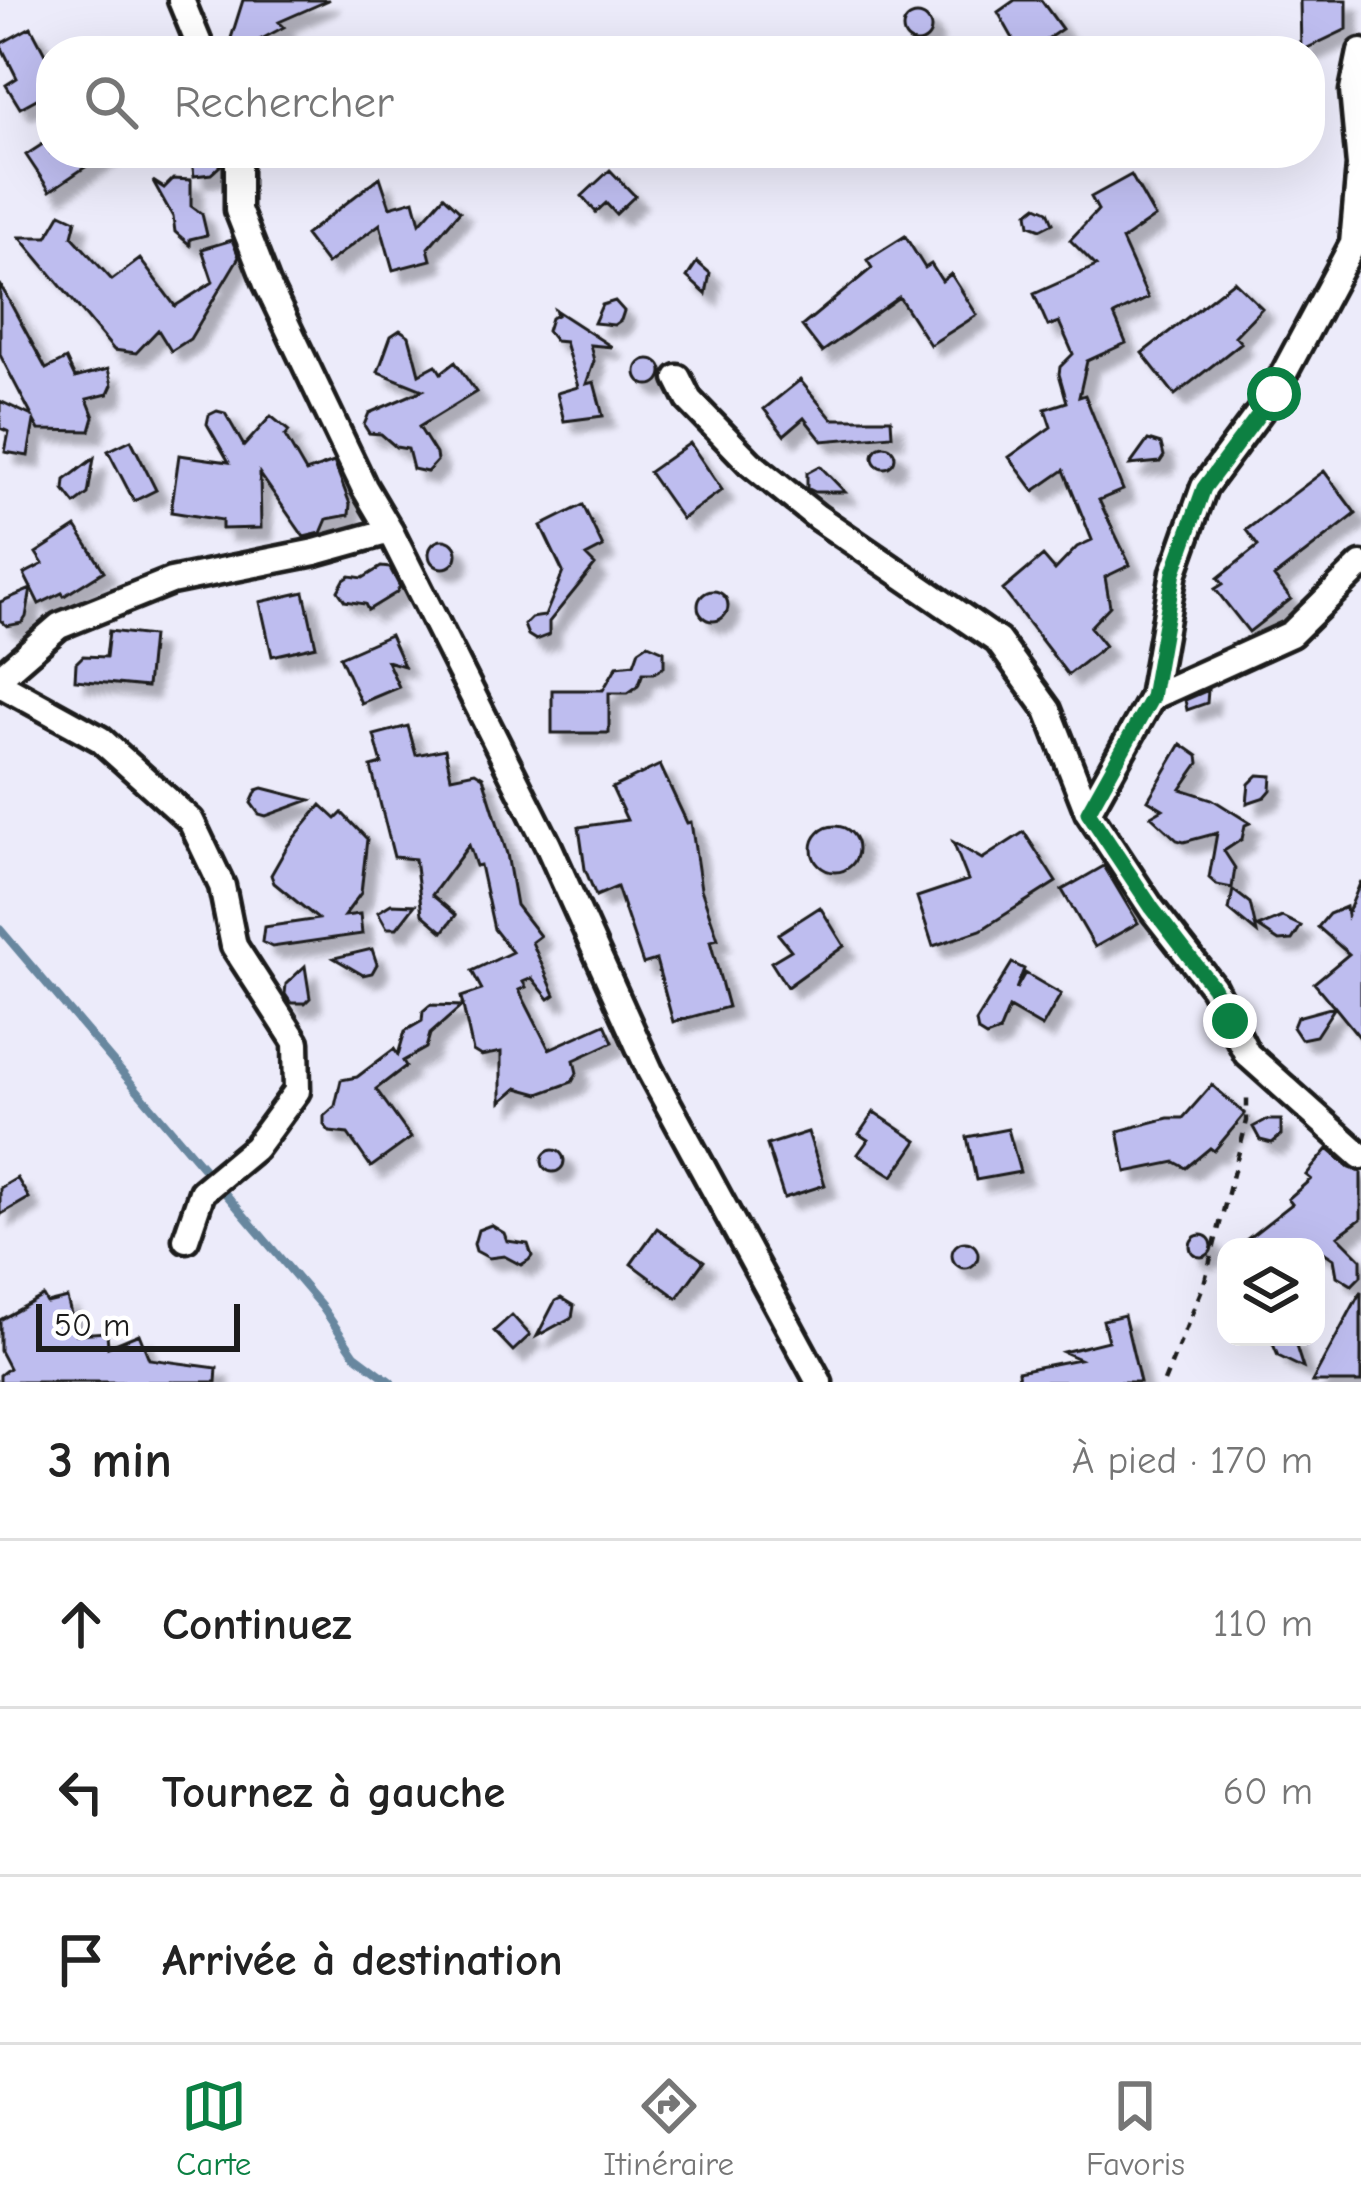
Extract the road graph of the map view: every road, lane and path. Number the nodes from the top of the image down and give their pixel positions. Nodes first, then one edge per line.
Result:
1 (181, 0) edge
2 (196, 36) edge
3 (1361, 52) edge
4 (1360, 167) edge
5 (238, 168) edge
6 (678, 378) dead end
7 (390, 531) junction
8 (1361, 565) edge
9 (0, 680) edge
10 (1152, 697) junction
11 (1088, 812) junction
12 (1247, 1054) junction
13 (1361, 1156) edge
14 (186, 1240) dead end
15 (819, 1382) edge
16 (1164, 1382) edge

1 - 2 street
3 - 4 street
4 - 10 street
5 - 7 street
6 - 11 street
7 - 9 street
7 - 15 street
8 - 10 street
9 - 14 street
10 - 11 street
11 - 12 street
12 - 13 street
12 - 16 path

